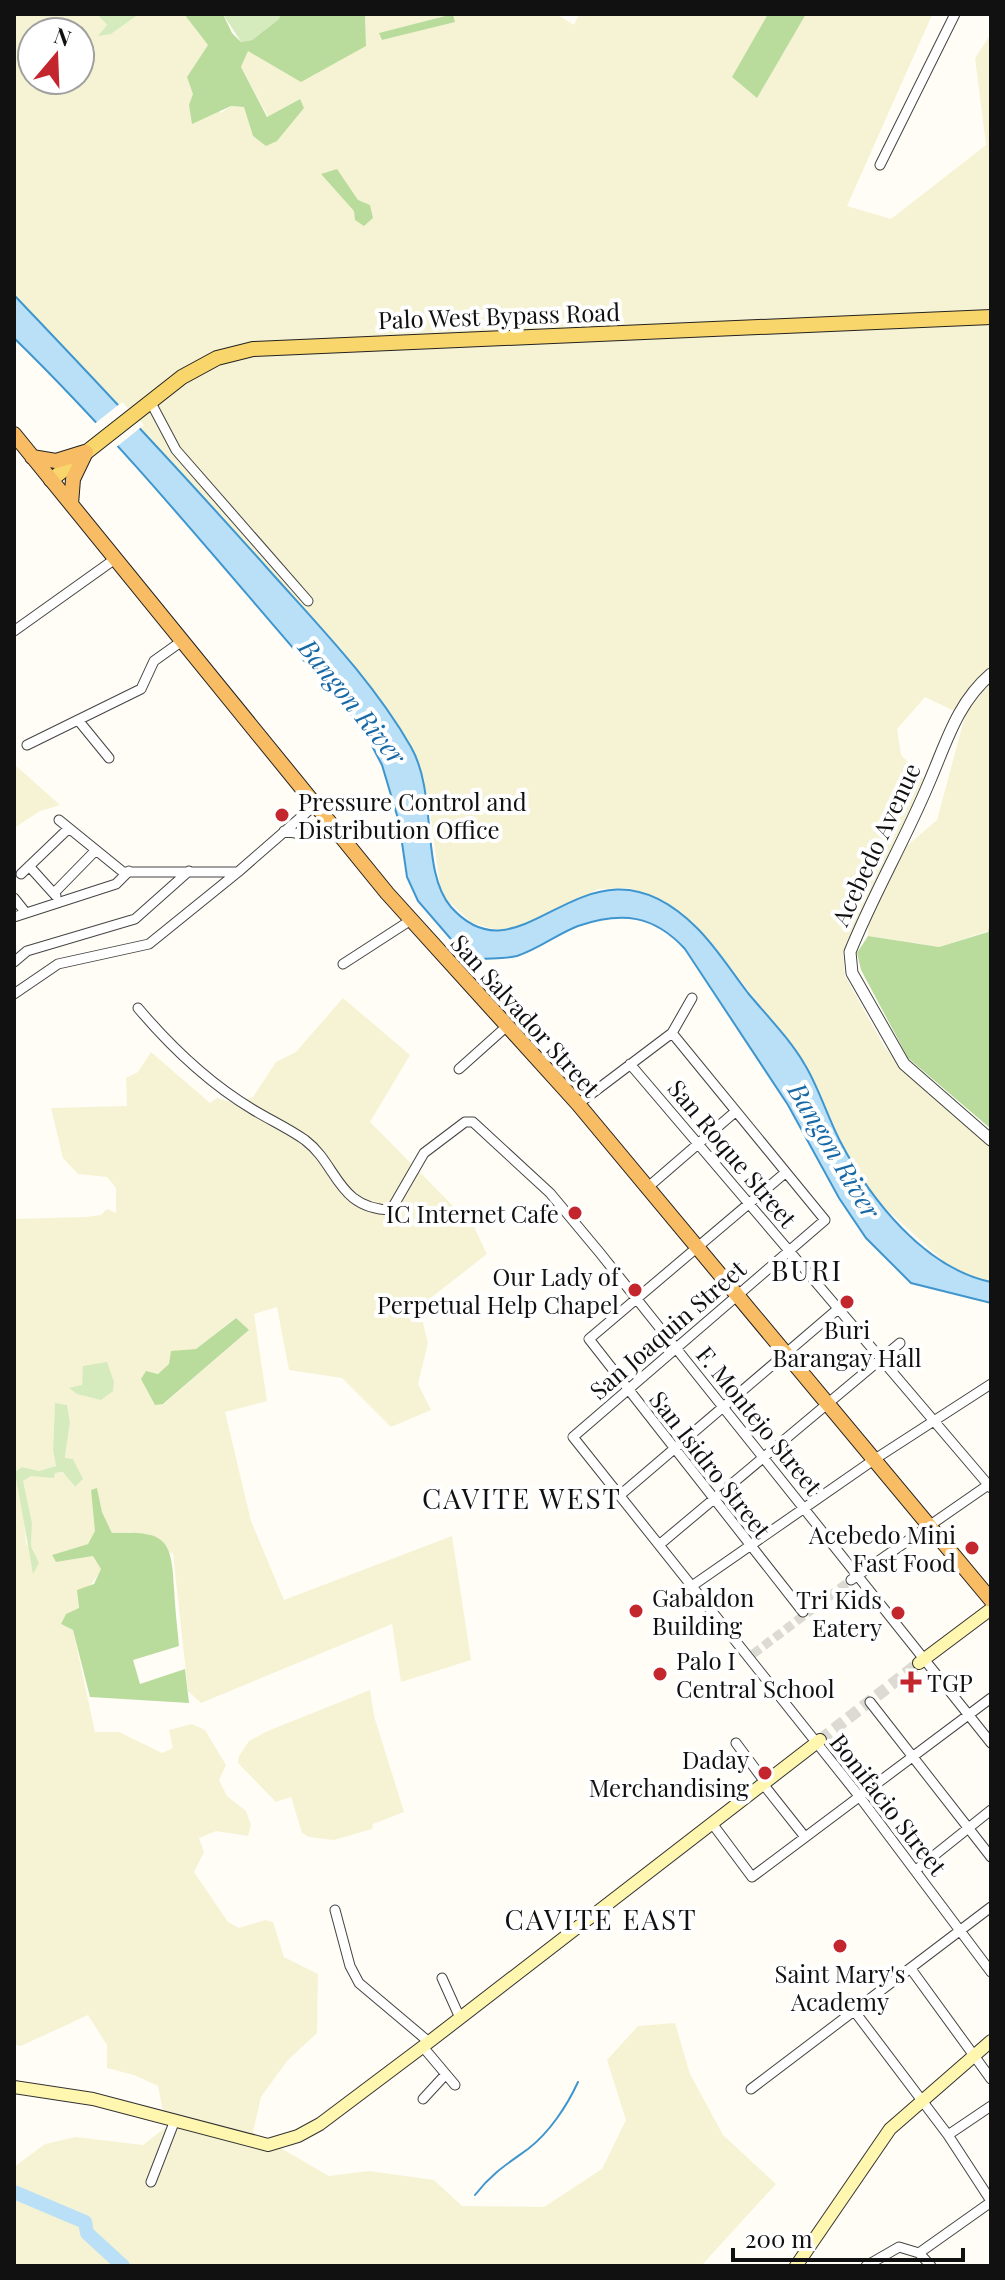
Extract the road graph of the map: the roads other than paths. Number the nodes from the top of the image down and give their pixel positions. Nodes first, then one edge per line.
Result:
1 (955, 14) edge
2 (880, 165) dead end
3 (991, 317) edge
4 (148, 403) junction
5 (14, 434) edge
6 (90, 448) junction
7 (32, 457) junction
8 (51, 480) junction
9 (71, 504) junction
10 (115, 559) junction
11 (308, 601) dead end
12 (14, 631) edge
13 (182, 641) junction
14 (991, 674) edge
15 (78, 720) junction
16 (27, 745) dead end
17 (109, 758) dead end
18 (315, 805) junction
19 (59, 820) dead end
20 (332, 825) junction
21 (69, 828) junction
22 (284, 831) junction
23 (96, 850) junction
24 (29, 866) junction
25 (129, 871) junction
26 (189, 871) junction
27 (238, 872) junction
28 (21, 874) dead end
29 (54, 893) junction
30 (14, 898) edge
31 (59, 903) junction
32 (26, 913) junction
33 (14, 917) edge
34 (411, 920) junction
35 (14, 962) edge
36 (343, 964) dead end
37 (14, 994) edge
38 (692, 998) dead end
39 (138, 1008) dead end
40 (507, 1026) junction
41 (672, 1033) junction
42 (630, 1064) junction
43 (459, 1069) dead end
44 (578, 1104) junction
45 (735, 1112) junction
46 (991, 1140) edge
47 (699, 1143) junction
48 (785, 1173) junction
49 (647, 1188) junction
50 (749, 1205) junction
51 (695, 1248) junction
52 (789, 1250) junction
53 (739, 1295) junction
54 (636, 1299) junction
55 (839, 1308) junction
56 (900, 1343) dead end
57 (676, 1348) junction
58 (787, 1352) junction
59 (882, 1359) junction
60 (991, 1384) edge
61 (627, 1389) junction
62 (828, 1402) junction
63 (724, 1406) junction
64 (935, 1420) junction
65 (573, 1437) joint
66 (675, 1448) junction
67 (763, 1457) junction
68 (875, 1459) junction
69 (990, 1485) edge
70 (619, 1496) junction
71 (714, 1498) junction
72 (804, 1507) junction
73 (931, 1524) junction
74 (659, 1545) junction
75 (750, 1546) junction
76 (854, 1578) junction
77 (692, 1586) junction
78 (991, 1600) edge
79 (991, 1609) edge
80 (803, 1612) dead end
81 (921, 1661) junction
82 (991, 1698) edge
83 (870, 1702) dead end
84 (970, 1714) junction
85 (818, 1741) junction
86 (736, 1743) dead end
87 (991, 1743) edge
88 (913, 1757) junction
89 (764, 1783) junction
90 (859, 1796) junction
91 (991, 1810) edge
92 (714, 1826) junction
93 (969, 1828) junction
94 (805, 1837) junction
95 (991, 1857) edge
96 (916, 1870) junction
97 (991, 1907) edge
98 (335, 1910) dead end
99 (959, 1930) junction
100 (911, 1969) junction
101 (991, 1972) edge
102 (442, 1978) dead end
103 (855, 2012) junction
104 (460, 2018) junction
105 (991, 2041) edge
106 (426, 2044) junction
107 (975, 2055) junction
108 (446, 2074) junction
109 (991, 2079) edge
110 (455, 2085) dead end
111 (14, 2087) edge
112 (751, 2089) dead end
113 (423, 2099) dead end
114 (922, 2100) junction
115 (991, 2106) edge
116 (175, 2120) junction
117 (948, 2135) junction
118 (151, 2182) dead end
119 (991, 2201) edge
120 (919, 2253) junction
121 (796, 2266) edge
122 (866, 2266) edge
123 (931, 2266) edge

1 - 2 street
3 - 4 main road, Palo West Bypass Road
4 - 6 main road, Palo West Bypass Road
4 - 11 street
5 - 7 highway, San Salvador Street
6 - 7 highway
6 - 8 main road, Palo West Bypass Road
6 - 9 highway
7 - 8 highway, San Salvador Street
8 - 9 highway, San Salvador Street
9 - 10 highway, San Salvador Street
10 - 12 street
10 - 13 highway, San Salvador Street
13 - 15 street
13 - 18 highway, San Salvador Street
14 - 46 street, Acebedo Avenue
15 - 16 street
15 - 17 street
18 - 20 highway, San Salvador Street
18 - 22 street
19 - 21 street
20 - 22 street
20 - 34 highway, San Salvador Street
21 - 23 street
21 - 24 street
22 - 27 street
23 - 25 street
23 - 29 street
24 - 28 street
24 - 29 street
25 - 26 street
25 - 31 street
26 - 27 street
26 - 35 street
27 - 37 street
29 - 31 street
30 - 32 street
31 - 32 street
32 - 33 street
34 - 36 street
34 - 40 highway, San Salvador Street
38 - 41 street
39 - 54 street, F. Montejo Street
40 - 43 street
40 - 44 highway, San Salvador Street
41 - 42 street
41 - 45 street
42 - 44 street
42 - 47 street, San Roque Street
44 - 49 highway, San Salvador Street
45 - 47 street
45 - 48 street
47 - 49 street
47 - 50 street, San Roque Street
48 - 50 street
48 - 52 street, San Joaquin Street
49 - 51 highway, San Salvador Street
50 - 51 street
50 - 52 street, San Roque Street
51 - 53 highway, San Salvador Street
51 - 54 street
52 - 53 street, San Joaquin Street
52 - 55 street, San Roque Street
53 - 57 street, San Joaquin Street
53 - 58 highway, San Salvador Street
54 - 57 street, F. Montejo Street
54 - 61 street, San Isidro Street
55 - 58 street
55 - 59 street, San Roque Street
56 - 59 street
57 - 61 street, San Joaquin Street
57 - 63 street, F. Montejo Street
58 - 62 highway, San Salvador Street
58 - 63 street
59 - 62 street
59 - 64 street, San Roque Street
60 - 64 street
61 - 65 street, San Joaquin Street
61 - 66 street, San Isidro Street
62 - 67 street
62 - 68 highway, San Salvador Street
63 - 66 street
63 - 67 street, F. Montejo Street
64 - 68 street
64 - 69 street, San Roque Street
65 - 70 street, Bonifacio Street
66 - 70 street
66 - 71 street, San Isidro Street
67 - 71 street
67 - 72 street, F. Montejo Street
68 - 72 street
68 - 73 highway, San Salvador Street
69 - 73 street
70 - 74 street, Bonifacio Street
71 - 74 street
71 - 75 street, San Isidro Street
72 - 75 street
72 - 76 street, F. Montejo Street
73 - 76 street
73 - 78 highway, San Salvador Street
74 - 77 street, Bonifacio Street
75 - 77 street
75 - 80 street, San Isidro Street
76 - 81 street, F. Montejo Street
77 - 85 street, Bonifacio Street
79 - 81 main road
81 - 84 street, F. Montejo Street
82 - 84 street
83 - 88 street
84 - 87 street, F. Montejo Street
84 - 88 street
85 - 89 main road
85 - 90 street, Bonifacio Street
86 - 89 street
88 - 90 street
88 - 93 street
89 - 92 main road
89 - 94 street
90 - 94 street
90 - 96 street, Bonifacio Street
91 - 93 street
92 - 94 street
92 - 104 main road
93 - 95 street
93 - 96 street
96 - 99 street, Bonifacio Street
97 - 99 street
98 - 106 street
99 - 100 street
99 - 101 street, Bonifacio Street
100 - 103 street
100 - 107 street
102 - 104 street
103 - 112 street
103 - 114 street
104 - 106 main road
105 - 107 main road
106 - 108 street
106 - 116 main road
107 - 109 street
107 - 114 main road
108 - 110 street
108 - 113 street
111 - 116 main road
114 - 117 street
114 - 121 main road
115 - 117 street
116 - 118 street
117 - 119 street
119 - 120 street
120 - 122 street
120 - 123 street

